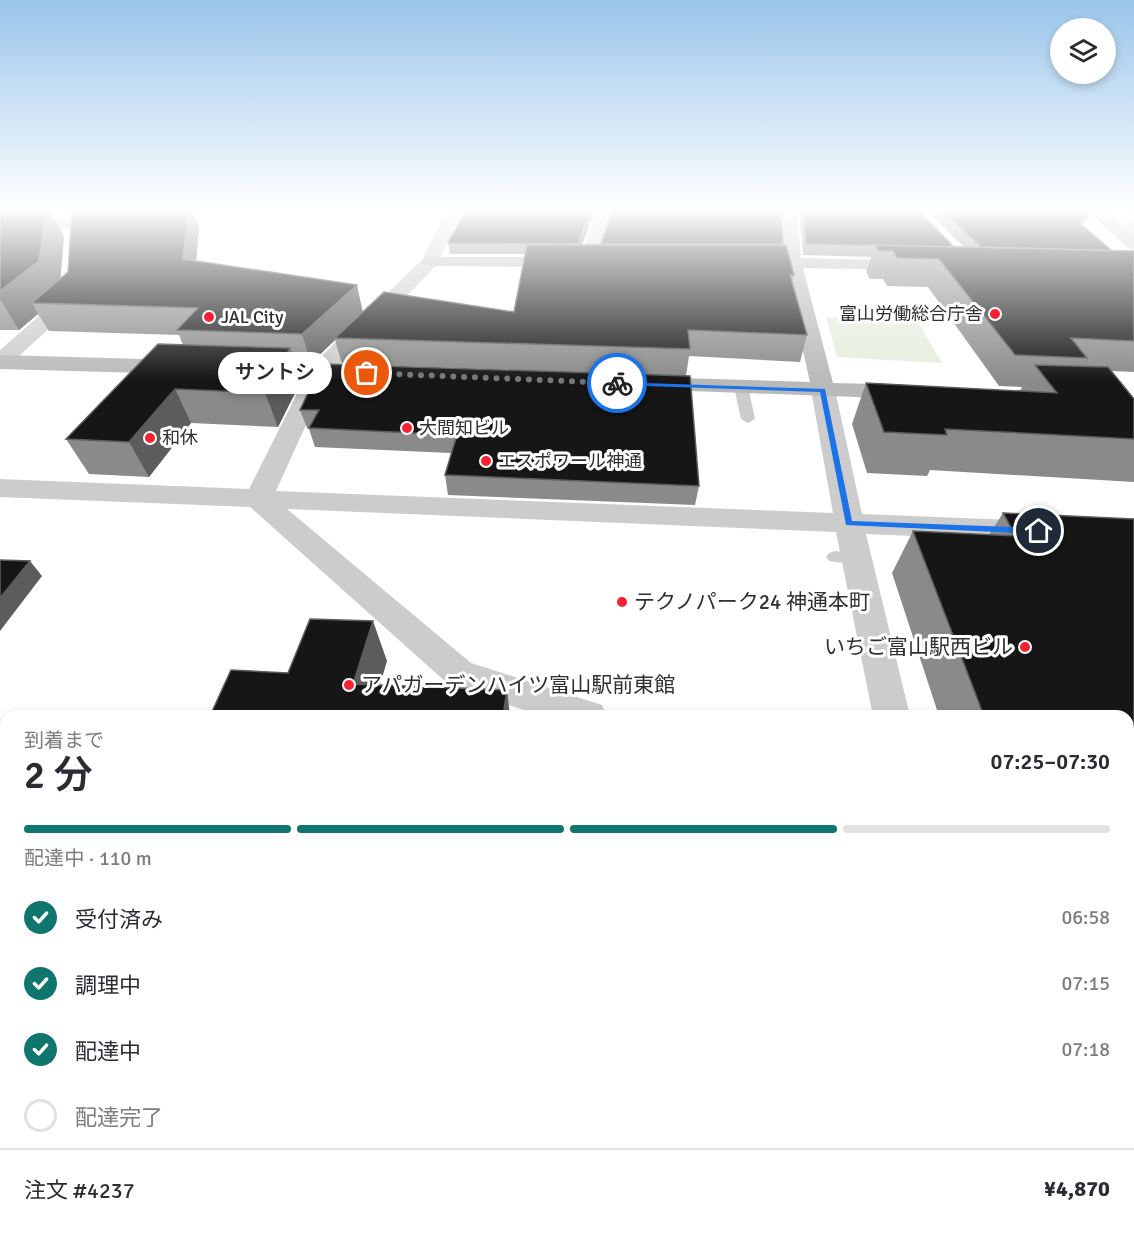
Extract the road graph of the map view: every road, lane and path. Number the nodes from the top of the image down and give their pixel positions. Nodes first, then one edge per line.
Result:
1 (426, 266) edge
2 (793, 266) edge
3 (73, 275) edge
4 (0, 362) edge
5 (203, 368) edge
6 (238, 369) edge
7 (319, 371) junction
8 (391, 374) edge
9 (629, 384) edge
10 (741, 387) junction
11 (823, 390) junction
12 (930, 393) edge
13 (748, 418) dead end
14 (0, 488) edge
15 (258, 499) junction
16 (849, 523) junction
17 (1063, 532) edge
18 (571, 710) edge
19 (890, 710) edge

1 - 7 street
2 - 11 street
3 - 4 street
4 - 5 street
6 - 7 street
7 - 8 street
7 - 15 street
9 - 10 street
10 - 11 street
10 - 13 lane
11 - 12 street
11 - 16 street
14 - 15 street
15 - 16 street
15 - 18 street
16 - 17 street
16 - 19 street

